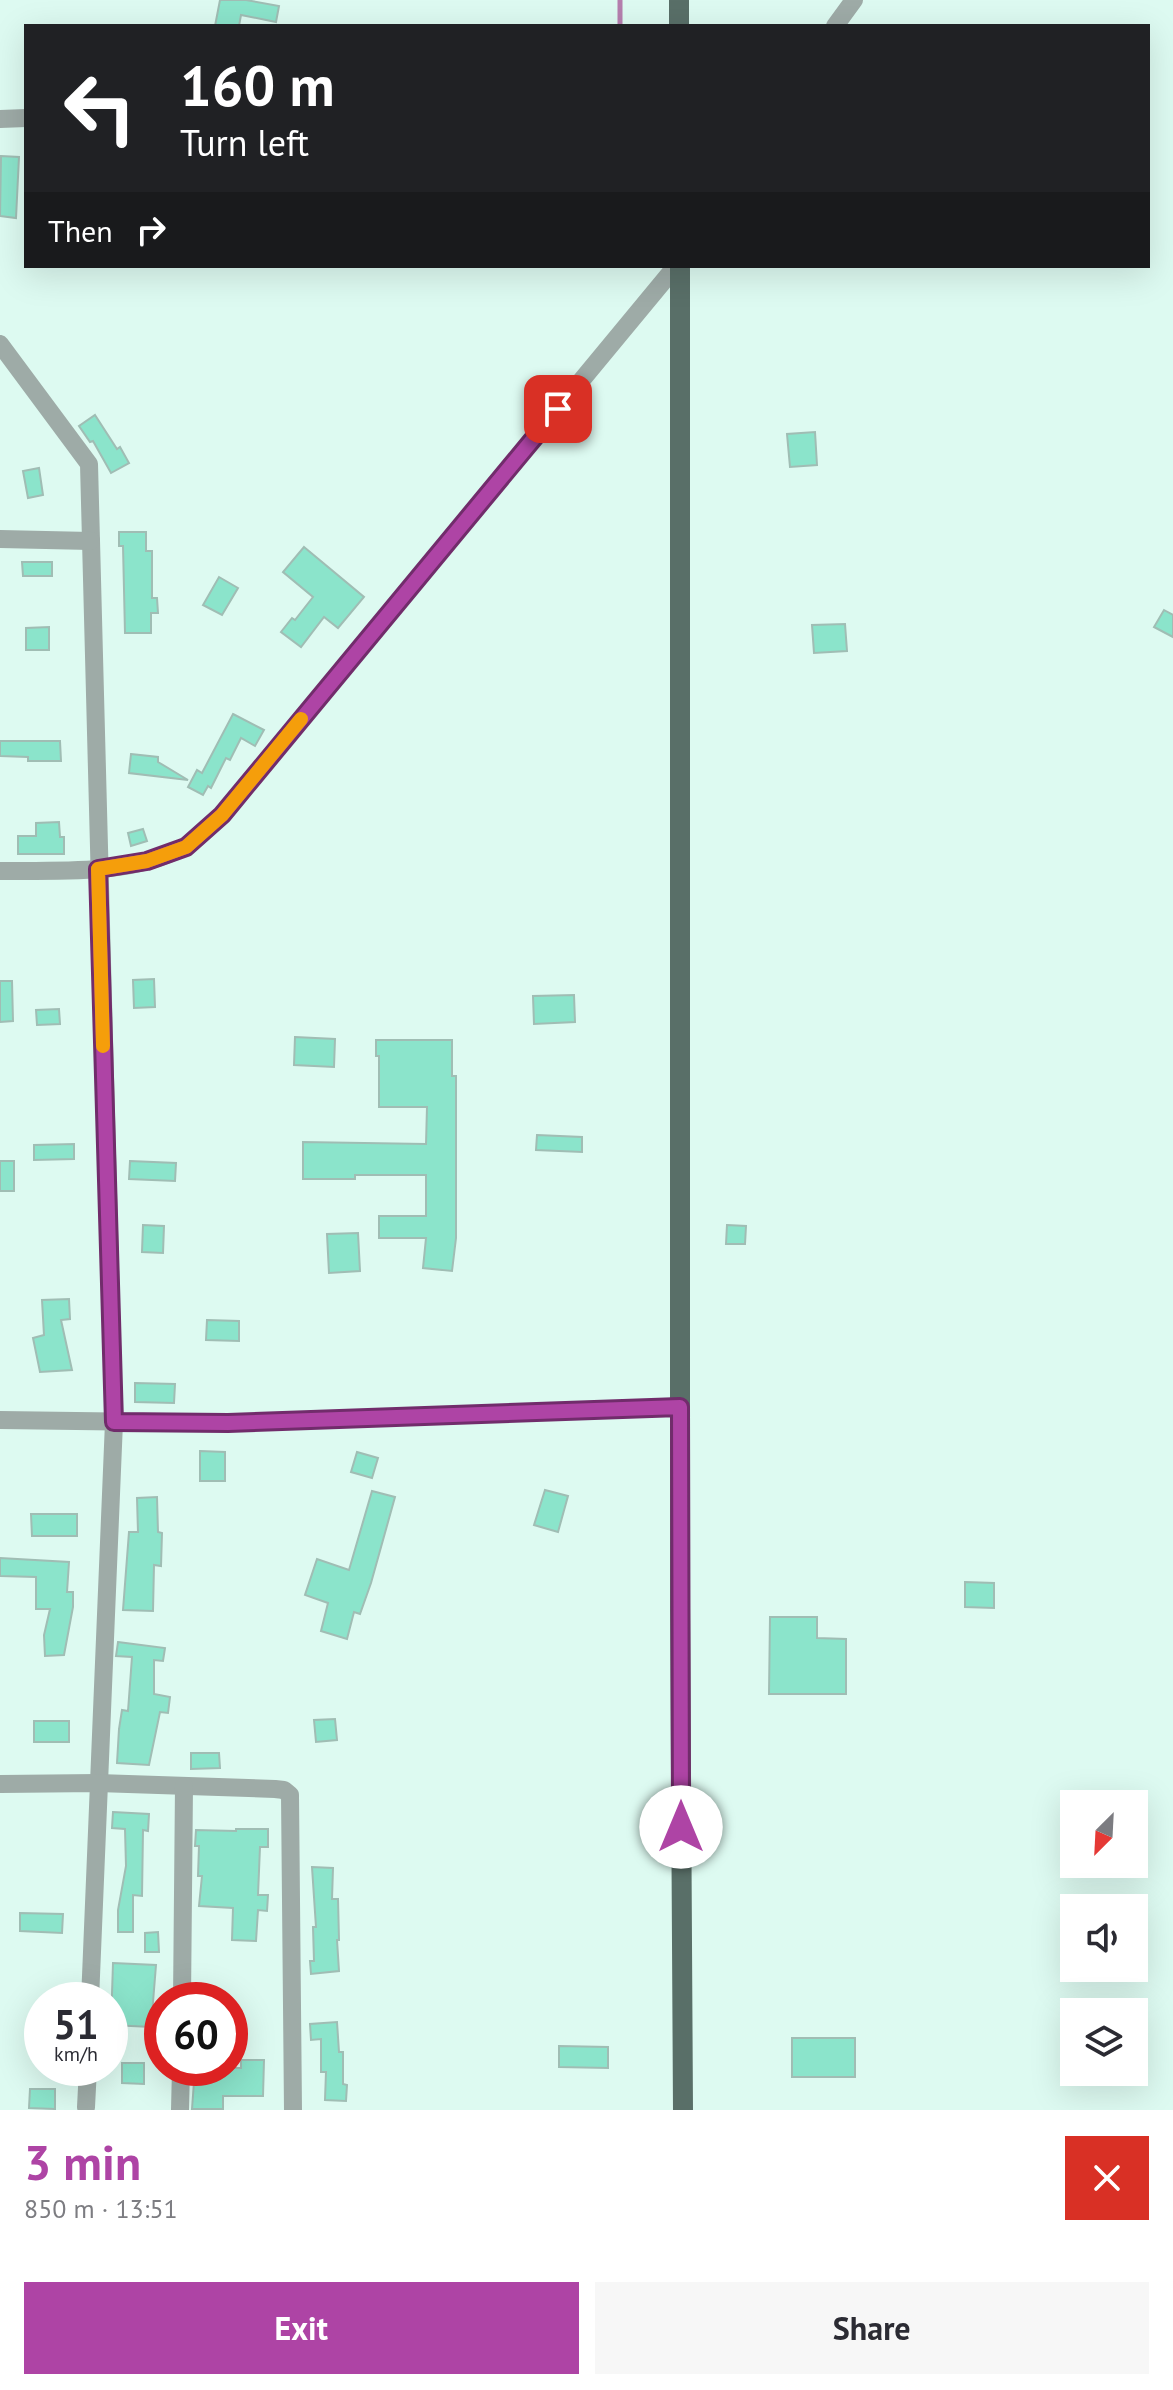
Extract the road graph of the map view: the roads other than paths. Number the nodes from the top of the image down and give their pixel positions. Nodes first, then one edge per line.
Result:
1 (679, 0) edge
2 (854, 0) edge
3 (679, 24) edge
4 (836, 24) edge
5 (24, 118) edge
6 (0, 119) edge
7 (676, 268) edge
8 (678, 268) edge
9 (0, 344) edge
10 (0, 539) edge
11 (91, 541) junction
12 (98, 869) junction
13 (0, 871) edge
14 (680, 1407) junction
15 (0, 1420) edge
16 (114, 1422) junction
17 (98, 1783) junction
18 (0, 1784) edge
19 (184, 1786) junction
20 (91, 1982) edge
21 (182, 1982) edge
22 (87, 2086) edge
23 (181, 2086) edge
24 (86, 2107) dead end
25 (180, 2110) edge
26 (293, 2110) edge
27 (683, 2110) edge

1 - 3 main road
2 - 4 street
5 - 6 street
7 - 12 street
8 - 14 main road
9 - 11 street
10 - 11 street
11 - 12 street
12 - 13 street
12 - 16 street
14 - 16 street
14 - 27 main road
15 - 16 street
16 - 17 street
17 - 18 street
17 - 19 street
17 - 20 street
19 - 21 street
19 - 26 street
22 - 24 street
23 - 25 street

